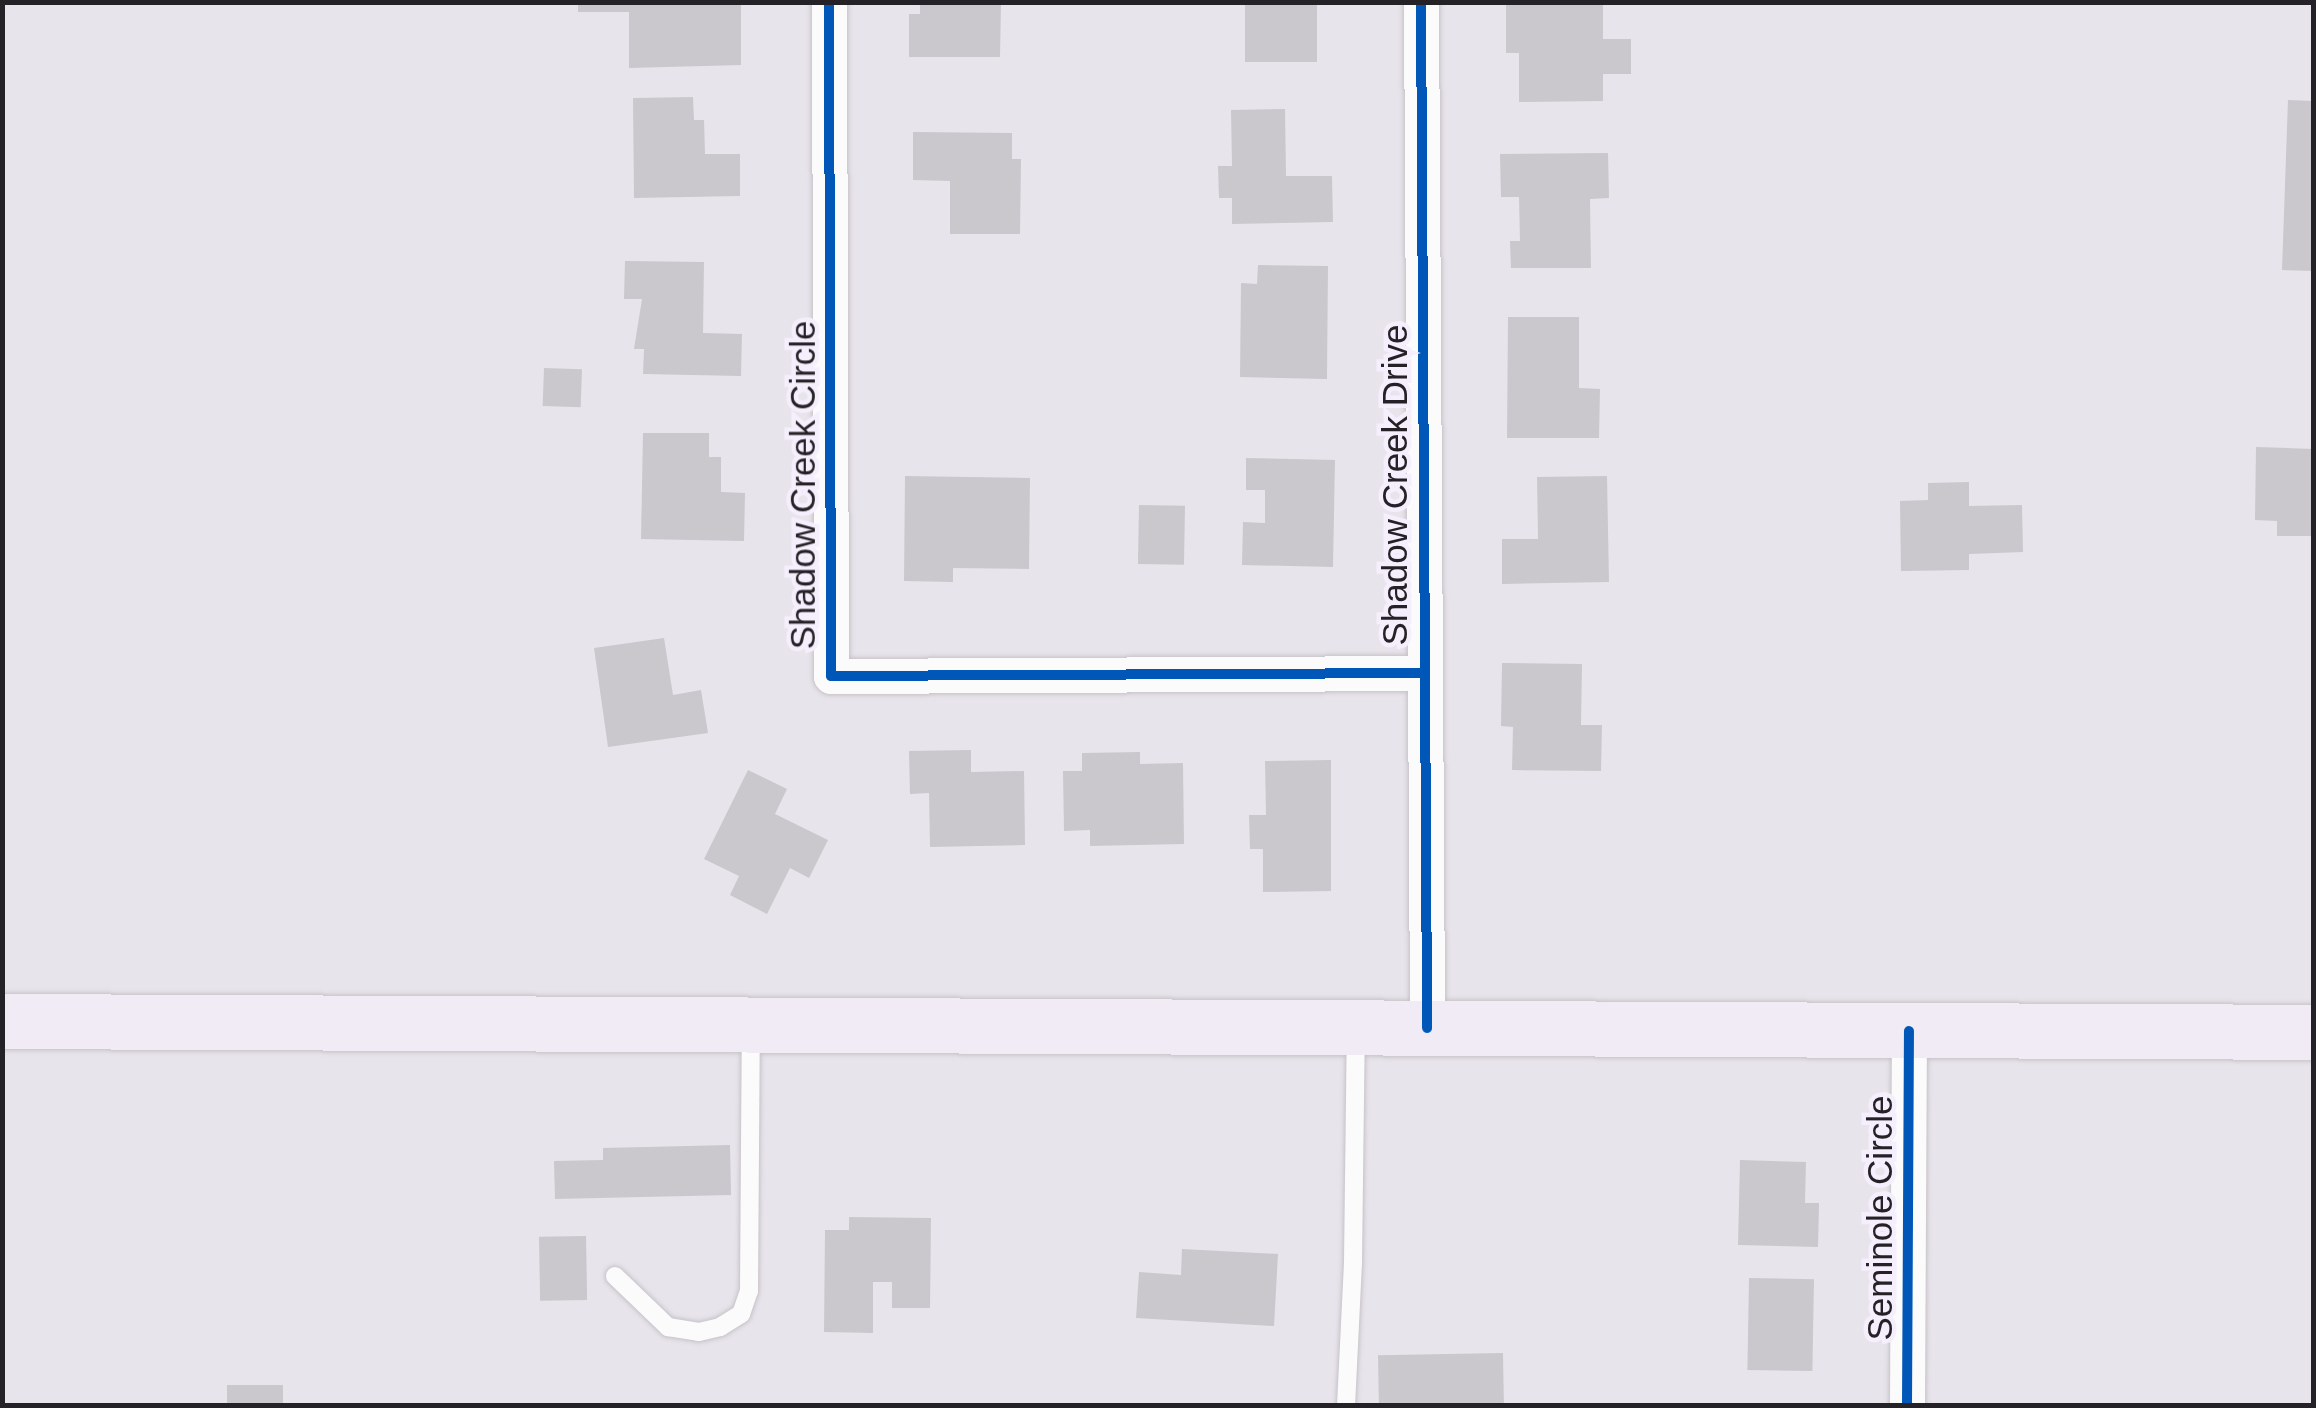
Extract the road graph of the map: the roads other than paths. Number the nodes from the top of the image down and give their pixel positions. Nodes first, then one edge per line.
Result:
1 (828, 2) edge
2 (1421, 2) edge
3 (1422, 673) junction
4 (2, 1021) edge
5 (751, 1024) junction
6 (1356, 1026) junction
7 (1426, 1028) junction
8 (1909, 1031) junction
9 (2314, 1032) edge
10 (615, 1276) dead end
11 (1346, 1406) edge
12 (1907, 1406) edge

1 - 3 street, Shadow Creek Circle
2 - 3 street, Shadow Creek Drive
3 - 7 street, Shadow Creek Drive
4 - 5 main road
5 - 6 main road
5 - 10 lane
6 - 7 main road
6 - 11 lane
7 - 8 main road
8 - 9 main road
8 - 12 street, Seminole Circle

